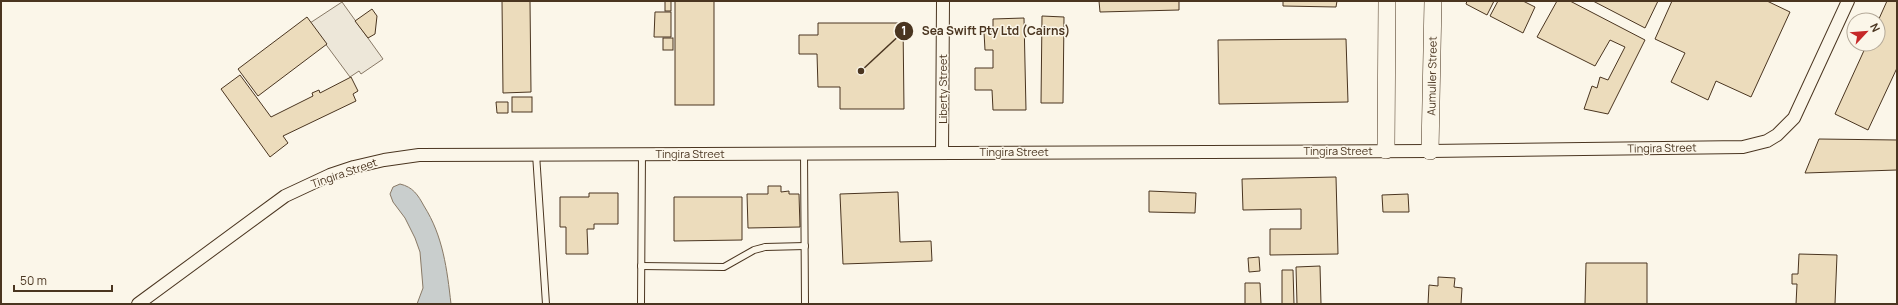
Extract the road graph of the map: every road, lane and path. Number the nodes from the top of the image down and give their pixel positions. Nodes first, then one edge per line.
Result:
1 (943, 1) edge
2 (1387, 1) edge
3 (1433, 1) edge
4 (1848, 1) edge
5 (1386, 150) junction
6 (1430, 151) junction
7 (942, 152) junction
8 (804, 153) junction
9 (536, 154) junction
10 (642, 154) junction
11 (806, 246) junction
12 (641, 266) junction
13 (138, 304) edge
14 (546, 304) edge
15 (641, 304) edge
16 (805, 304) edge

1 - 7 street, Liberty Street
2 - 5 street
3 - 6 street, Aumuller Street
4 - 6 street, Tingira Street
5 - 6 street, Tingira Street
5 - 7 street, Tingira Street
7 - 8 street, Tingira Street
8 - 10 street, Tingira Street
8 - 11 lane
9 - 10 street, Tingira Street
9 - 13 street, Tingira Street
9 - 14 lane
10 - 12 lane
11 - 12 lane
11 - 16 lane
12 - 15 lane

